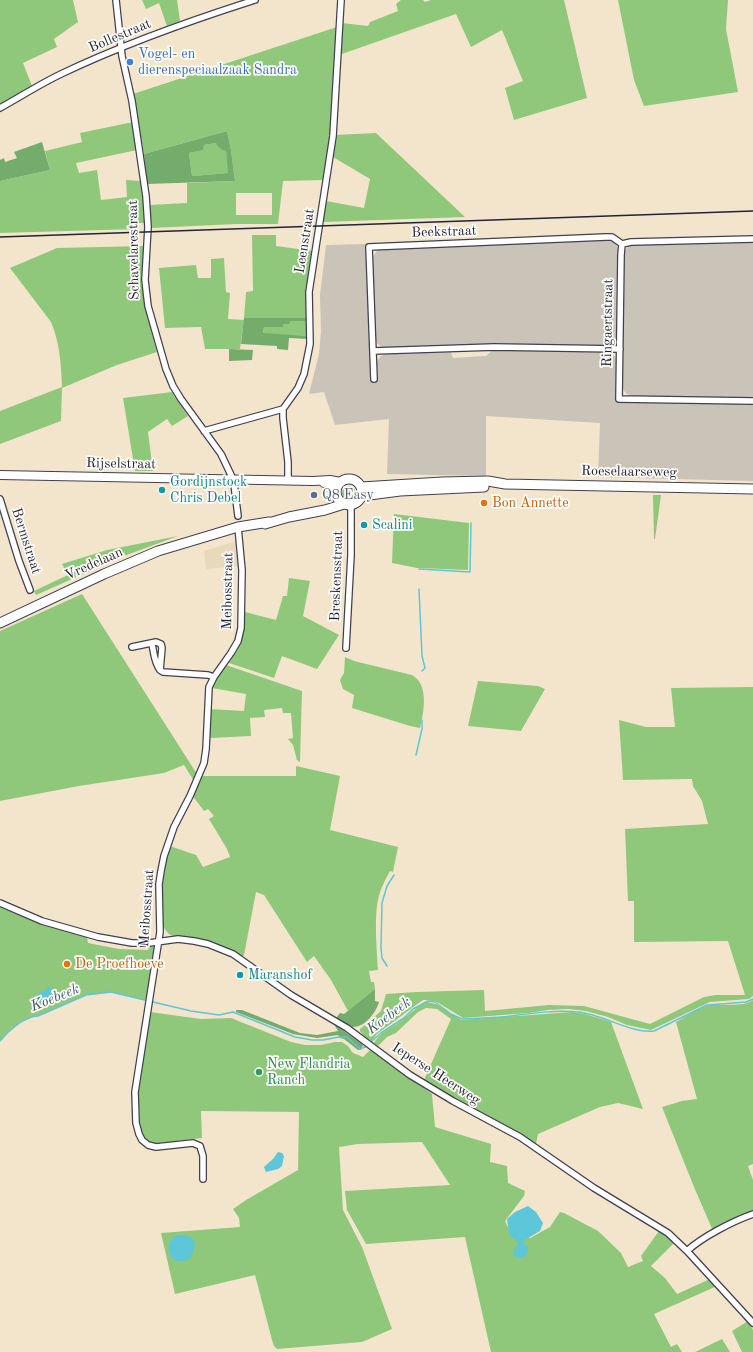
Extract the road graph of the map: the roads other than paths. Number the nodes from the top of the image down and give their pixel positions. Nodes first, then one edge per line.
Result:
1 (116, 0) edge
2 (255, 0) edge
3 (341, 0) edge
4 (121, 47) junction
5 (0, 108) edge
6 (753, 239) edge
7 (622, 244) junction
8 (620, 349) junction
9 (373, 351) junction
10 (374, 379) dead end
11 (753, 401) edge
12 (283, 409) junction
13 (204, 430) junction
14 (0, 475) edge
15 (233, 480) junction
16 (288, 480) junction
17 (338, 489) junction
18 (753, 489) edge
19 (361, 492) junction
20 (0, 499) edge
21 (347, 505) junction
22 (320, 510) junction
23 (238, 516) dead end
24 (239, 529) junction
25 (30, 590) dead end
26 (0, 622) edge
27 (152, 644) junction
28 (132, 647) dead end
29 (346, 648) dead end
30 (160, 670) junction
31 (214, 677) junction
32 (0, 903) edge
33 (158, 941) junction
34 (203, 1179) dead end
35 (753, 1214) edge
36 (687, 1251) junction
37 (753, 1323) edge

1 - 4 street, Schavelarestraat
2 - 4 street, Bollestraat
3 - 12 street, Leenstraat
4 - 5 street, Bollestraat
4 - 13 street, Schavelarestraat
6 - 7 street
7 - 8 street, Ringaertstraat
7 - 9 street, Beekstraat
8 - 9 street
8 - 11 street, Ringaertstraat
9 - 10 street, Beekstraat
12 - 13 street
12 - 16 street
13 - 15 street, Schavelarestraat
14 - 15 street, Rijselstraat
15 - 16 street, Rijselstraat
15 - 23 street
16 - 17 street, Rijselstraat
17 - 19 main road
17 - 21 main road
17 - 22 main road, Vredelaan
18 - 19 main road, Roeselaarseweg
19 - 21 main road
20 - 25 street, Bermstraat
21 - 22 main road, Vredelaan
21 - 29 street, Breskensstraat
22 - 24 main road, Vredelaan
24 - 26 main road, Vredelaan
24 - 31 street, Meibosstraat
27 - 28 street
27 - 30 street
27 - 30 street
30 - 31 street
31 - 33 street, Meibosstraat
32 - 33 street, Ieperse Heerweg
33 - 34 street, Meibosstraat
33 - 36 street, Ieperse Heerweg
35 - 36 street
36 - 37 street, Ieperse Heerweg

